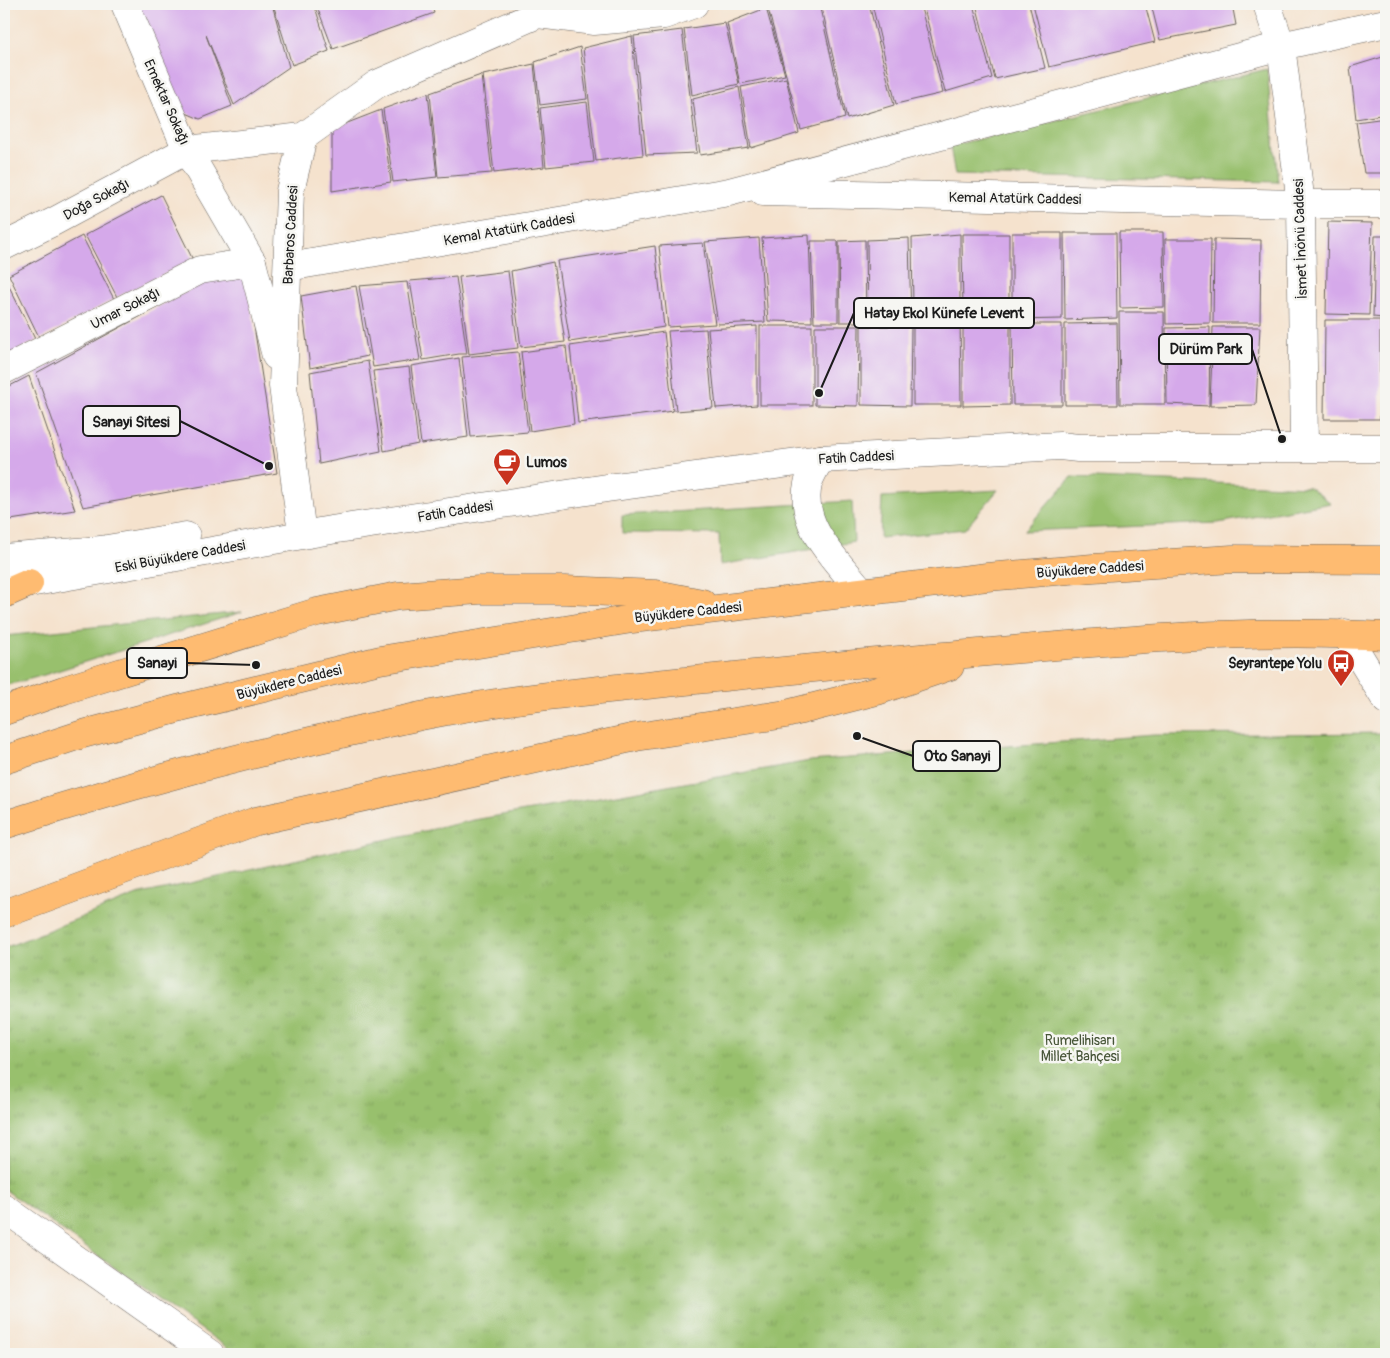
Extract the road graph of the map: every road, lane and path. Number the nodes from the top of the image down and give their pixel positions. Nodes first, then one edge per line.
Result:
1 (125, 4) edge
2 (694, 4) edge
3 (1267, 4) edge
4 (542, 9) edge
5 (1386, 23) edge
6 (1281, 46) junction
7 (303, 137) junction
8 (187, 150) junction
9 (729, 192) junction
10 (1301, 204) junction
11 (1386, 204) edge
12 (4, 246) edge
13 (252, 262) junction
14 (288, 267) junction
15 (4, 370) edge
16 (283, 386) junction
17 (1304, 447) junction
18 (1386, 448) edge
19 (820, 459) junction
20 (300, 519) junction
21 (331, 530) junction
22 (4, 558) edge
23 (1386, 560) edge
24 (16, 584) edge
25 (862, 592) junction
26 (4, 594) edge
27 (728, 608) junction
28 (1345, 633) junction
29 (1386, 636) edge
30 (990, 652) junction
31 (1386, 700) edge
32 (4, 711) edge
33 (4, 760) edge
34 (4, 825) edge
35 (4, 914) edge
36 (4, 1208) edge
37 (210, 1354) edge

1 - 8 street, Emektar Sokağı
2 - 4 street
3 - 6 street, İsmet İnönü Caddesi
4 - 7 street
5 - 6 street, Kemal Atatürk Caddesi
6 - 9 street, Kemal Atatürk Caddesi
6 - 10 street, İsmet İnönü Caddesi
7 - 8 street, Emektar Sokağı
7 - 14 street, Barbaros Caddesi
8 - 12 street, Doğa Sokağı
8 - 13 street
9 - 10 street, Kemal Atatürk Caddesi
9 - 14 street, Kemal Atatürk Caddesi
10 - 11 street, Kemal Atatürk Caddesi
10 - 17 street, İsmet İnönü Caddesi
13 - 15 street, Umar Sokağı
13 - 16 street
14 - 16 street, Barbaros Caddesi
16 - 20 street, Barbaros Caddesi
17 - 18 street, Fatih Caddesi
17 - 19 street, Fatih Caddesi
19 - 21 street, Fatih Caddesi
19 - 25 street
20 - 21 street
20 - 22 street
21 - 24 street, Eski Büyükdere Caddesi
23 - 25 main road, Büyükdere Caddesi
24 - 26 main road
25 - 27 main road, Büyükdere Caddesi
27 - 32 main road
27 - 33 main road, Büyükdere Caddesi
28 - 29 main road
28 - 30 main road
28 - 31 street
30 - 34 main road
30 - 35 main road
36 - 37 street

